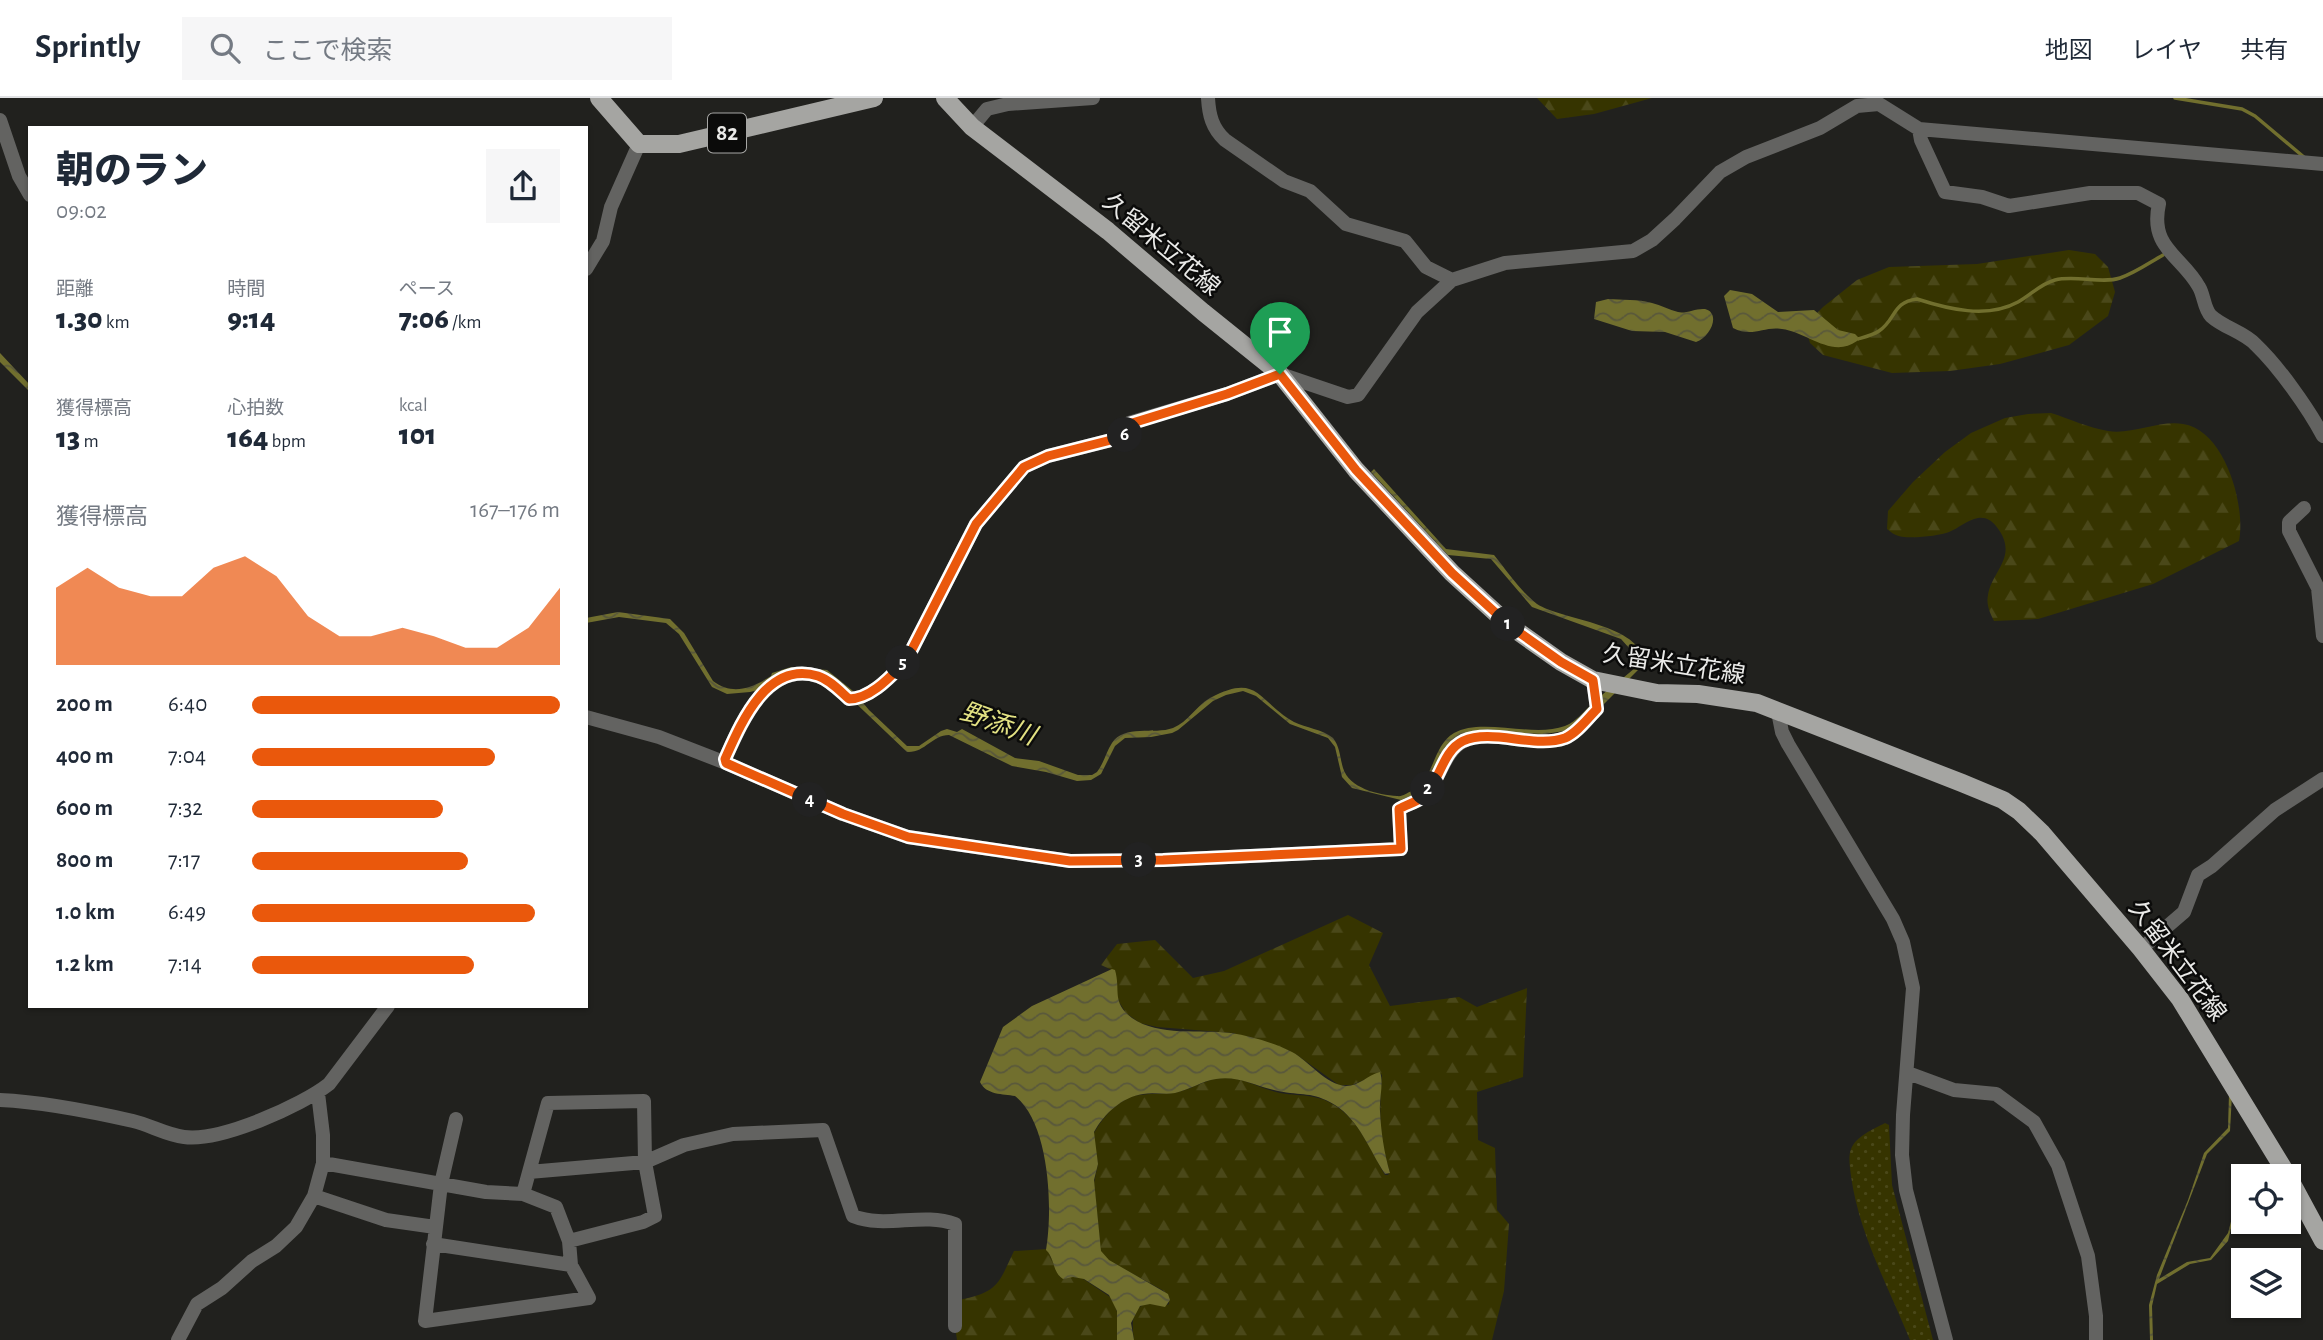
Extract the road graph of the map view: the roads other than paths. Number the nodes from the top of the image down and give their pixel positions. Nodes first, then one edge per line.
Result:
1 (599, 98) edge
2 (874, 98) edge
3 (945, 98) edge
4 (1093, 98) edge
5 (1208, 98) edge
6 (0, 120) edge
7 (972, 127) junction
8 (1919, 129) junction
9 (639, 144) junction
10 (2323, 164) edge
11 (28, 192) edge
12 (588, 266) edge
13 (1452, 280) junction
14 (1280, 374) junction
15 (2323, 436) edge
16 (2304, 508) dead end
17 (2323, 636) edge
18 (1593, 680) junction
19 (1778, 712) junction
20 (588, 718) edge
21 (726, 763) junction
22 (2323, 779) edge
23 (2141, 949) junction
24 (386, 1008) edge
25 (1908, 1073) junction
26 (318, 1093) junction
27 (0, 1100) edge
28 (456, 1119) dead end
29 (645, 1161) junction
30 (323, 1163) junction
31 (2280, 1164) edge
32 (529, 1172) junction
33 (441, 1184) junction
34 (523, 1194) junction
35 (314, 1196) junction
36 (2301, 1200) edge
37 (435, 1227) junction
38 (569, 1241) junction
39 (2323, 1241) edge
40 (433, 1244) junction
41 (571, 1265) junction
42 (956, 1326) dead end
43 (177, 1340) edge
44 (1946, 1340) edge
45 (2096, 1340) edge

1 - 9 main road
2 - 9 main road, 82
3 - 7 main road, 久留米立花線
4 - 7 street
5 - 13 street
6 - 11 street
7 - 14 main road, 久留米立花線
8 - 10 street
8 - 13 street
8 - 15 street
9 - 12 street
13 - 14 street
14 - 18 main road, 久留米立花線
14 - 21 street
16 - 17 street
18 - 19 main road, 久留米立花線
18 - 21 street
19 - 23 main road, 久留米立花線
19 - 25 street
20 - 21 street
22 - 23 street
23 - 31 main road, 久留米立花線
24 - 26 street
25 - 44 street
25 - 45 street
26 - 27 street
26 - 30 street
28 - 33 street
29 - 32 street
29 - 32 street
29 - 38 street
29 - 42 street
30 - 33 street
30 - 35 street
32 - 34 street
33 - 34 street
33 - 37 street
34 - 38 street
35 - 37 street
35 - 43 street
36 - 39 main road, 久留米立花線
37 - 40 street
38 - 41 street
40 - 41 street
40 - 41 street

